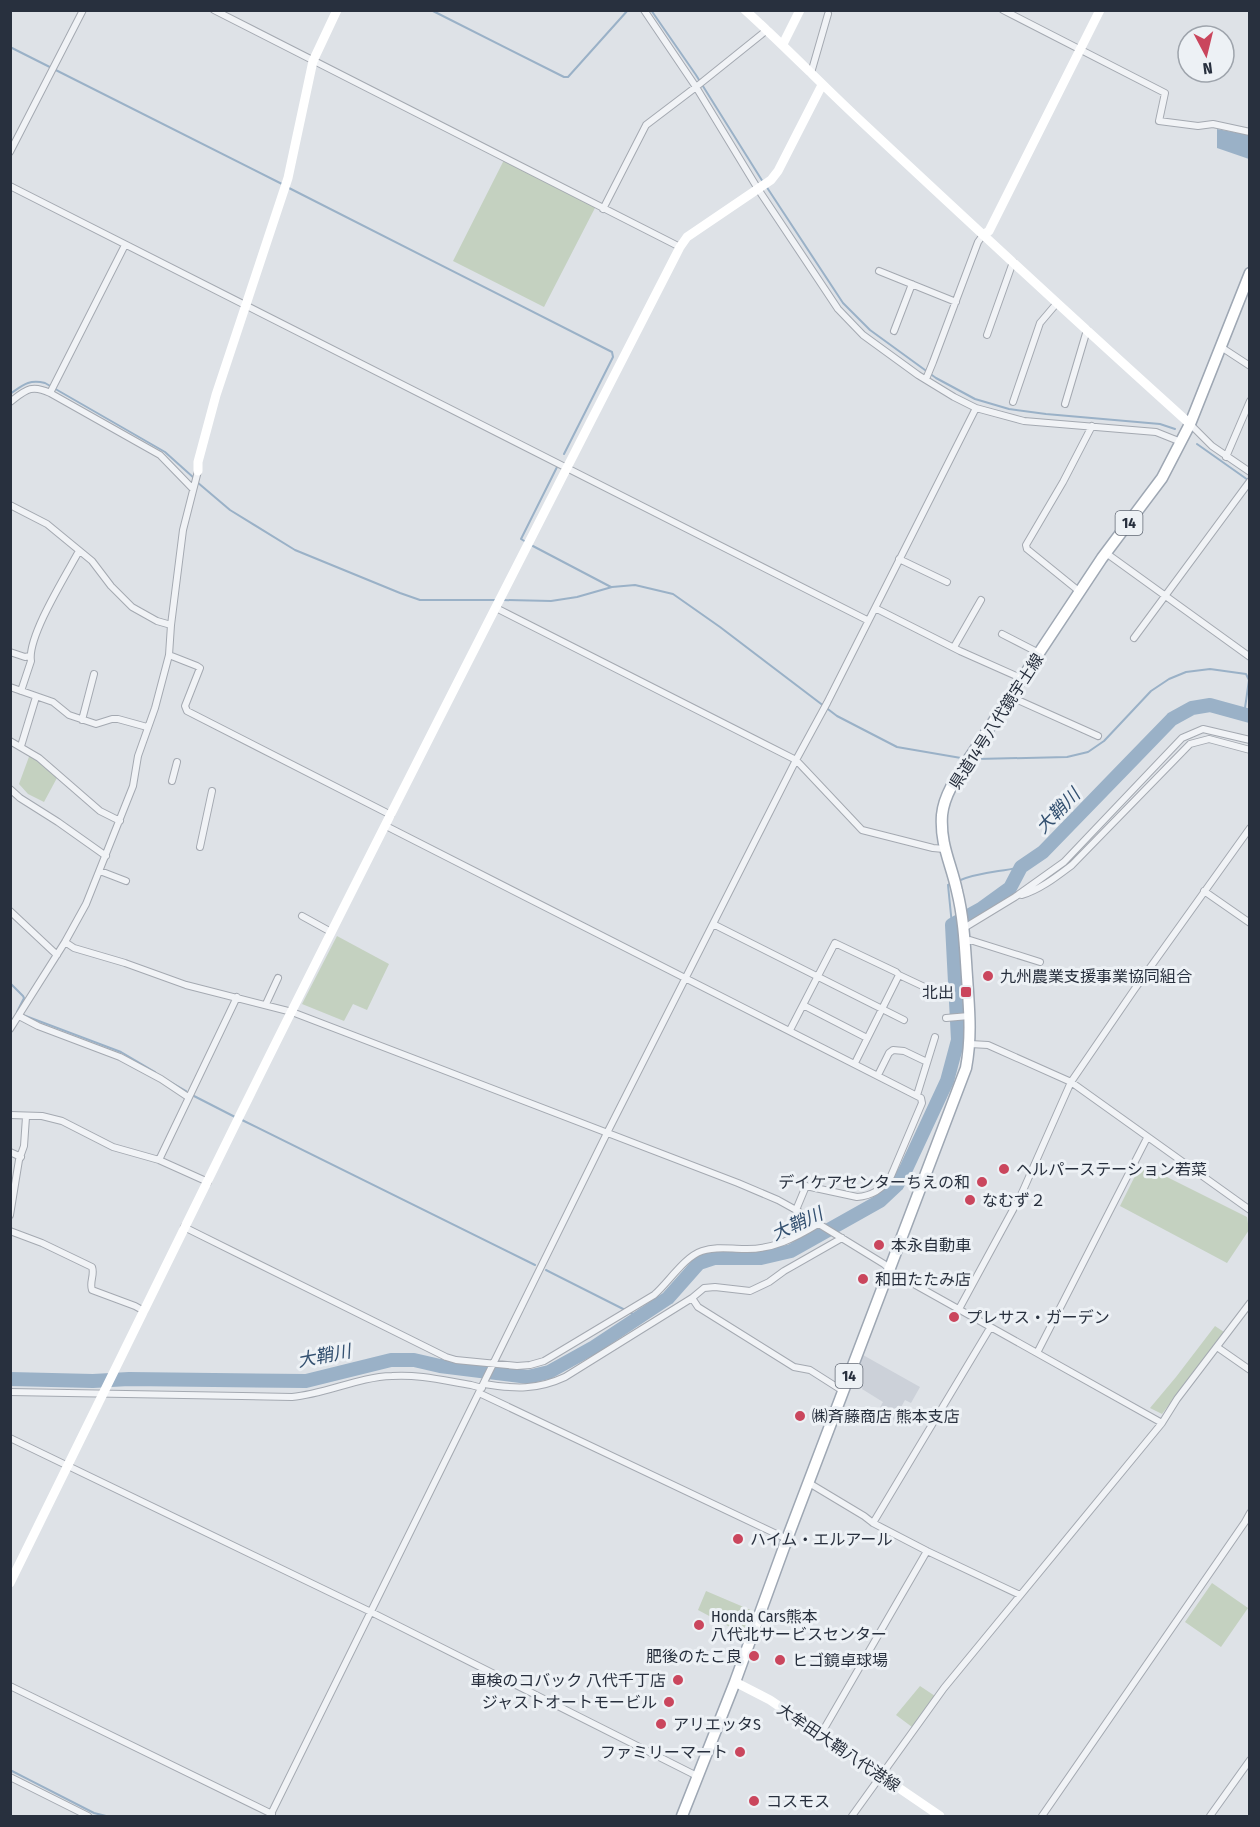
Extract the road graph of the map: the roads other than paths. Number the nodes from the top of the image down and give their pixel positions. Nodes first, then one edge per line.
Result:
1 (83, 10) edge
2 (213, 10) edge
3 (337, 10) edge
4 (644, 10) edge
5 (745, 10) edge
6 (800, 10) edge
7 (1003, 10) edge
8 (1100, 10) edge
9 (828, 14) dead end
10 (767, 30) junction
11 (783, 44) junction
12 (1080, 50) junction
13 (313, 61) junction
14 (811, 73) junction
15 (822, 85) junction
16 (697, 87) junction
17 (1250, 132) edge
18 (10, 152) edge
19 (763, 185) junction
20 (10, 186) edge
21 (603, 208) junction
22 (983, 235) junction
23 (125, 245) junction
24 (680, 247) junction
25 (1013, 262) junction
26 (879, 271) dead end
27 (1250, 273) edge
28 (912, 284) junction
29 (956, 302) junction
30 (1057, 303) junction
31 (245, 305) junction
32 (1087, 330) junction
33 (894, 331) dead end
34 (987, 335) dead end
35 (1221, 346) junction
36 (1250, 366) edge
37 (927, 376) junction
38 (51, 392) junction
39 (10, 402) edge
40 (1013, 402) dead end
41 (1250, 402) edge
42 (1065, 404) dead end
43 (976, 408) junction
44 (1190, 424) junction
45 (1092, 426) junction
46 (1181, 442) junction
47 (1226, 457) junction
48 (567, 468) junction
49 (1250, 472) edge
50 (197, 473) joint
51 (1247, 484) edge
52 (193, 488) junction
53 (10, 505) edge
54 (79, 551) junction
55 (1106, 553) junction
56 (899, 559) junction
57 (947, 582) dead end
58 (1081, 592) junction
59 (1165, 596) junction
60 (981, 600) dead end
61 (497, 607) junction
62 (875, 608) junction
63 (867, 620) junction
64 (171, 625) junction
65 (1002, 634) dead end
66 (1134, 638) dead end
67 (954, 647) junction
68 (10, 652) edge
69 (1040, 653) junction
70 (169, 654) junction
71 (30, 656) junction
72 (1250, 657) edge
73 (94, 674) dead end
74 (1023, 680) junction
75 (10, 687) edge
76 (21, 691) junction
77 (36, 697) junction
78 (1011, 697) junction
79 (82, 720) junction
80 (147, 728) junction
81 (1098, 736) dead end
82 (1250, 740) edge
83 (10, 741) edge
84 (21, 746) junction
85 (1250, 750) edge
86 (796, 760) junction
87 (177, 762) dead end
88 (172, 781) dead end
89 (10, 789) edge
90 (212, 791) dead end
91 (391, 815) junction
92 (120, 820) junction
93 (386, 826) junction
94 (1250, 828) edge
95 (200, 847) dead end
96 (944, 849) junction
97 (106, 856) junction
98 (100, 871) junction
99 (126, 881) dead end
100 (1204, 891) junction
101 (1015, 897) junction
102 (10, 911) edge
103 (302, 916) dead end
104 (1250, 923) edge
105 (713, 924) junction
106 (964, 926) junction
107 (331, 932) junction
108 (65, 942) junction
109 (965, 942) junction
110 (57, 955) junction
111 (1040, 962) dead end
112 (899, 975) junction
113 (817, 977) junction
114 (278, 978) dead end
115 (686, 978) junction
116 (933, 991) dead end
117 (237, 997) junction
118 (266, 1004) junction
119 (803, 1005) junction
120 (882, 1010) junction
121 (292, 1012) junction
122 (19, 1016) junction
123 (966, 1016) junction
124 (946, 1018) dead end
125 (904, 1020) dead end
126 (10, 1029) edge
127 (790, 1030) junction
128 (935, 1037) dead end
129 (867, 1038) junction
130 (970, 1044) junction
131 (927, 1062) junction
132 (855, 1063) junction
133 (879, 1075) junction
134 (1071, 1082) junction
135 (917, 1095) junction
136 (188, 1097) junction
137 (10, 1115) edge
138 (26, 1117) junction
139 (608, 1133) junction
140 (1147, 1138) junction
141 (10, 1152) edge
142 (21, 1156) junction
143 (159, 1160) junction
144 (208, 1182) junction
145 (796, 1210) junction
146 (1250, 1210) edge
147 (10, 1215) edge
148 (819, 1225) junction
149 (184, 1227) junction
150 (10, 1231) edge
151 (839, 1237) junction
152 (890, 1269) junction
153 (692, 1298) junction
154 (1250, 1302) edge
155 (959, 1309) junction
156 (144, 1311) junction
157 (990, 1328) junction
158 (1217, 1347) junction
159 (1036, 1353) junction
160 (493, 1364) junction
161 (1250, 1370) edge
162 (483, 1387) junction
163 (105, 1390) junction
164 (843, 1391) junction
165 (10, 1392) edge
166 (1162, 1423) junction
167 (10, 1438) edge
168 (68, 1467) junction
169 (809, 1483) junction
170 (1250, 1513) edge
171 (873, 1523) junction
172 (787, 1539) junction
173 (927, 1551) junction
174 (10, 1583) edge
175 (1020, 1595) junction
176 (371, 1612) junction
177 (735, 1682) junction
178 (10, 1686) edge
179 (821, 1734) junction
180 (1250, 1760) edge
181 (881, 1775) junction
182 (697, 1776) junction
183 (10, 1777) edge
184 (271, 1815) edge
185 (88, 1816) edge
186 (682, 1816) edge
187 (852, 1816) edge
188 (940, 1816) edge
189 (1042, 1816) edge
190 (1210, 1816) edge

1 - 18 street
2 - 13 street
3 - 13 street
4 - 16 street
5 - 10 street
6 - 11 street
7 - 12 street
8 - 12 street
9 - 14 street
10 - 11 street
10 - 16 street
11 - 14 street
12 - 17 street
12 - 22 street
13 - 21 street
13 - 31 street
14 - 15 street
15 - 19 street
15 - 22 street
16 - 19 street
16 - 21 street
19 - 24 street
19 - 37 street
20 - 23 street
21 - 24 street
22 - 25 street
22 - 29 street
23 - 31 street
23 - 38 street
24 - 48 street
25 - 30 street
25 - 34 street
26 - 28 street
27 - 35 main road, 県道14号八代鏡宇土線 / 14
28 - 29 street
28 - 33 street
29 - 37 street
30 - 32 street
30 - 40 street
31 - 48 street
31 - 50 street
32 - 42 street
32 - 44 street
35 - 36 street
35 - 44 main road, 県道14号八代鏡宇土線 / 14
37 - 43 street
38 - 39 street
38 - 52 street
41 - 47 street
43 - 45 street
43 - 56 street
44 - 46 main road, 県道14号八代鏡宇土線 / 14
44 - 47 street
45 - 46 street
45 - 58 street
46 - 55 main road, 県道14号八代鏡宇土線 / 14
47 - 49 street
48 - 61 street
48 - 63 street
50 - 52 street
51 - 59 street
52 - 64 street
53 - 54 street
54 - 64 street
54 - 71 street
55 - 58 main road, 県道14号八代鏡宇土線 / 14
55 - 59 street
56 - 57 street
56 - 62 street
58 - 69 main road, 県道14号八代鏡宇土線 / 14
59 - 66 street
59 - 72 street
60 - 67 street
61 - 86 street
61 - 91 street
62 - 63 street
62 - 67 street
63 - 86 street
64 - 70 street
65 - 69 street
67 - 74 street
68 - 71 street
69 - 74 main road, 県道14号八代鏡宇土線 / 14
70 - 80 street
70 - 91 street
71 - 76 street
73 - 79 street
74 - 78 main road, 県道14号八代鏡宇土線 / 14
75 - 76 street
76 - 77 street
77 - 79 street
77 - 84 street
78 - 81 street
78 - 96 main road, 県道14号八代鏡宇土線 / 14
79 - 80 street
80 - 92 street
82 - 101 street
83 - 84 street
84 - 92 street
85 - 101 street
86 - 96 street
86 - 105 street
87 - 88 street
89 - 97 street
90 - 95 street
91 - 93 street
92 - 97 street
93 - 107 street
93 - 115 street
94 - 100 street
96 - 106 main road, 県道14号八代鏡宇土線 / 14
97 - 98 street
98 - 99 street
98 - 108 street
100 - 104 street
100 - 134 street
101 - 106 street
102 - 110 street
103 - 107 street
105 - 113 street
105 - 115 street
106 - 109 main road, 県道14号八代鏡宇土線 / 14
107 - 121 street
108 - 110 street
108 - 117 street
109 - 111 street
109 - 123 main road, 県道14号八代鏡宇土線 / 14
110 - 122 street
112 - 113 street
112 - 116 street
112 - 120 street
113 - 119 street
113 - 120 street
114 - 118 street
115 - 127 street
115 - 139 street
117 - 118 street
117 - 136 street
118 - 121 street
119 - 127 street
119 - 129 street
120 - 125 street
120 - 129 street
121 - 139 street
121 - 144 street
122 - 126 street
122 - 136 street
123 - 124 street
123 - 130 main road, 県道14号八代鏡宇土線 / 14
127 - 132 street
128 - 131 street
129 - 132 street
130 - 134 street
130 - 152 main road, 県道14号八代鏡宇土線 / 14
131 - 133 street
131 - 135 street
132 - 133 street
133 - 135 street
134 - 140 street
134 - 155 street
135 - 145 street
136 - 143 street
137 - 138 street
138 - 142 street
138 - 143 street
139 - 145 street
139 - 160 street
140 - 146 street
140 - 159 street
141 - 142 street
142 - 147 street
143 - 144 street
144 - 149 street
145 - 148 street
148 - 151 street
148 - 160 street
149 - 156 street
149 - 160 street
150 - 156 street
151 - 152 street
151 - 153 street
152 - 155 street
152 - 164 main road, 県道14号八代鏡宇土線 / 14
153 - 162 street
153 - 164 street
154 - 158 street
155 - 157 street
156 - 163 street
157 - 159 street
157 - 171 street
158 - 161 street
158 - 166 street
159 - 166 street
160 - 162 street
162 - 163 street
162 - 172 street
162 - 176 street
163 - 165 street
163 - 168 street
164 - 169 main road, 県道14号八代鏡宇土線 / 14
166 - 175 street
167 - 168 street
168 - 174 street
168 - 176 street
169 - 171 street
169 - 172 main road, 県道14号八代鏡宇土線 / 14
170 - 189 street
171 - 173 street
172 - 177 main road, 県道14号八代鏡宇土線 / 14
173 - 175 street
173 - 179 street
175 - 181 street
176 - 182 street
176 - 184 street
177 - 179 street, 大牟田大鞘八代港線
177 - 182 main road, 県道14号八代鏡宇土線 / 14
178 - 184 street
179 - 181 street, 大牟田大鞘八代港線
180 - 190 street
181 - 187 street
181 - 188 street, 大牟田大鞘八代港線
182 - 186 main road, 県道14号八代鏡宇土線 / 14
183 - 185 street

